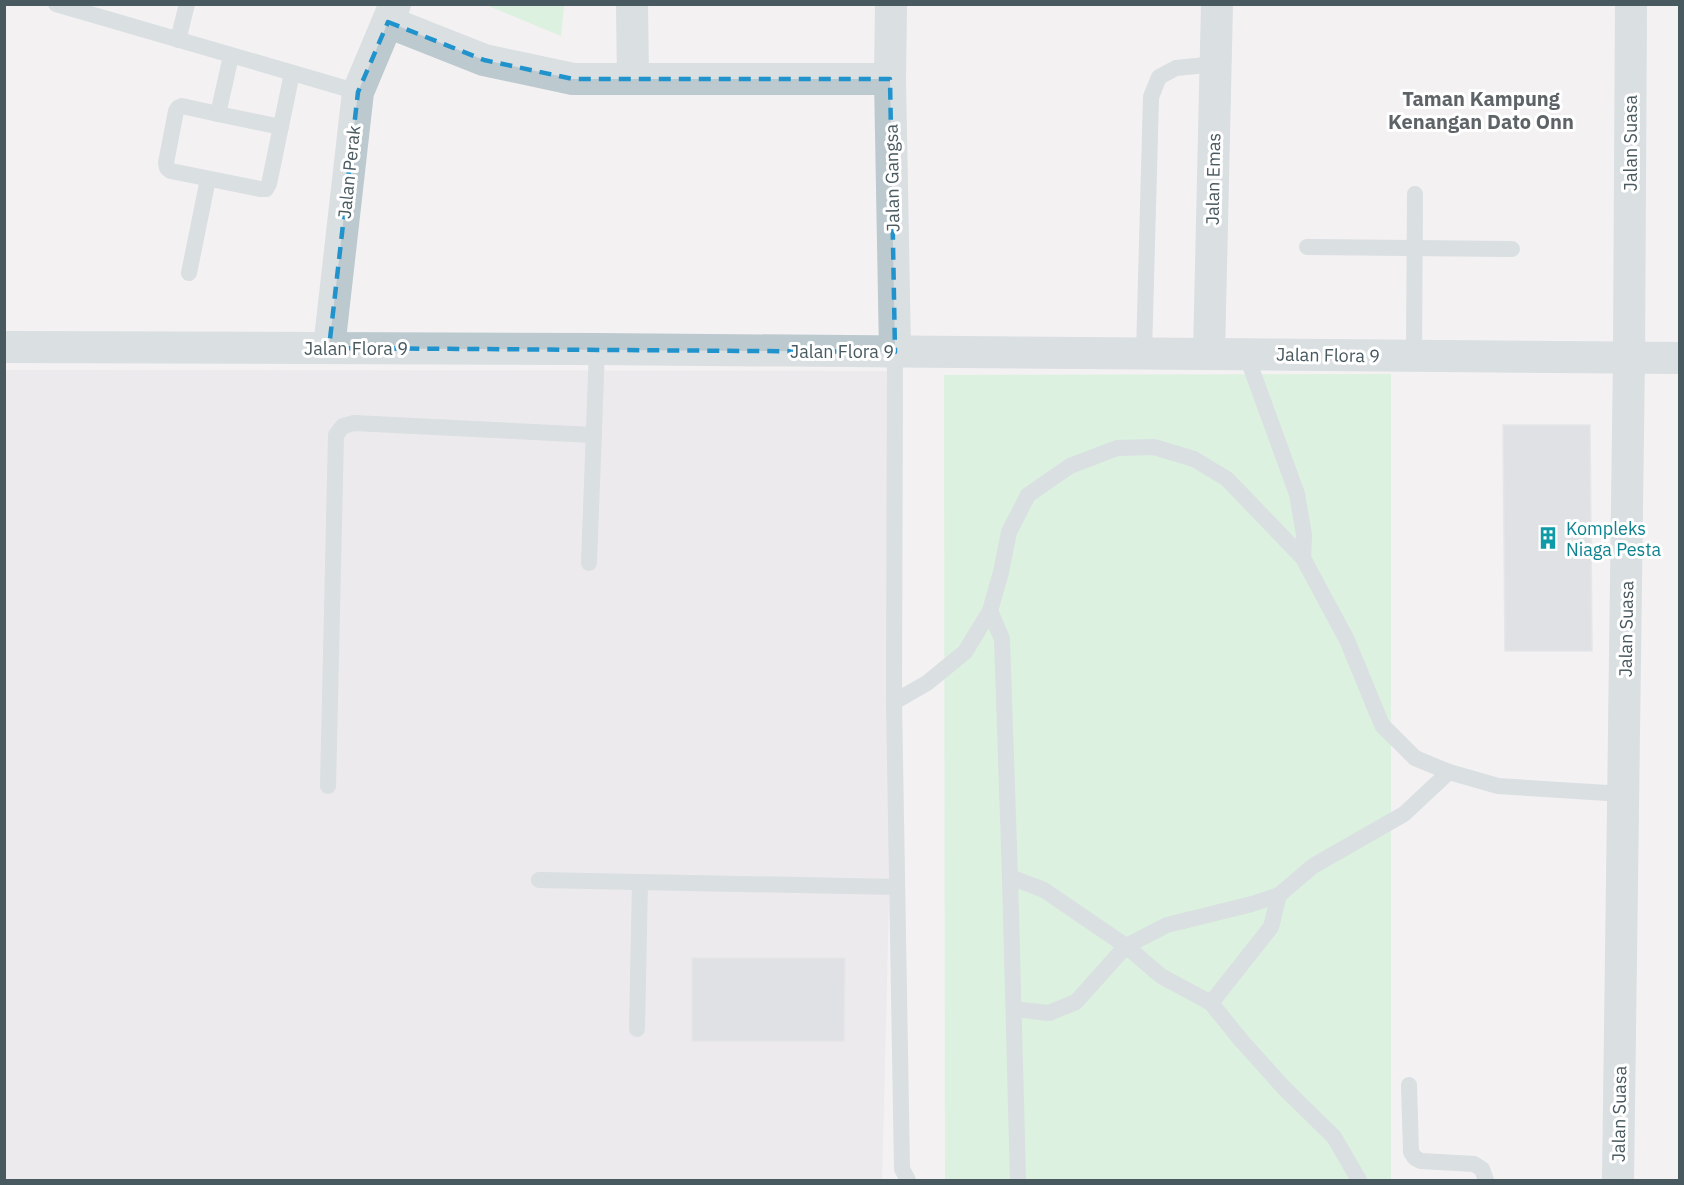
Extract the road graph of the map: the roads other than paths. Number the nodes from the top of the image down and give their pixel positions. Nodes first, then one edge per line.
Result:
1 (56, 4) edge
2 (187, 4) edge
3 (632, 4) edge
4 (891, 4) edge
5 (1217, 4) edge
6 (1631, 4) edge
7 (392, 13) edge
8 (178, 40) junction
9 (231, 56) junction
10 (1216, 64) junction
11 (292, 73) junction
12 (633, 79) junction
13 (890, 79) junction
14 (358, 92) junction
15 (218, 114) junction
16 (281, 127) junction
17 (208, 179) junction
18 (1415, 194) dead end
19 (1307, 247) dead end
20 (1415, 248) junction
21 (1512, 249) dead end
22 (189, 273) dead end
23 (4, 347) edge
24 (329, 348) junction
25 (597, 349) junction
26 (895, 352) junction
27 (1144, 354) junction
28 (1209, 354) junction
29 (1246, 354) junction
30 (1414, 356) junction
31 (1629, 357) junction
32 (1680, 358) edge
33 (594, 435) junction
34 (1304, 558) junction
35 (589, 563) dead end
36 (990, 611) junction
37 (894, 702) junction
38 (1449, 772) junction
39 (328, 786) dead end
40 (1623, 794) junction
41 (1010, 877) junction
42 (539, 880) dead end
43 (640, 882) junction
44 (897, 887) junction
45 (1279, 895) junction
46 (1126, 946) junction
47 (1210, 1003) junction
48 (1014, 1009) junction
49 (637, 1029) dead end
50 (1409, 1085) dead end
51 (902, 1177) edge
52 (1018, 1180) edge
53 (1359, 1180) edge
54 (1486, 1180) edge
55 (1618, 1180) edge

1 - 8 lane
2 - 8 lane
3 - 12 street
4 - 13 street, Jalan Gangsa
5 - 10 street, Jalan Emas
6 - 31 street, Jalan Suasa
7 - 12 street
7 - 14 street, Jalan Perak
8 - 9 lane
9 - 11 lane
9 - 15 lane
10 - 27 lane
10 - 28 street, Jalan Emas
11 - 14 lane
11 - 16 lane
12 - 13 street
13 - 26 street, Jalan Gangsa
14 - 24 street, Jalan Perak
15 - 16 lane
15 - 17 lane
16 - 17 lane
17 - 22 lane
18 - 20 lane
19 - 20 lane
20 - 21 lane
20 - 30 lane
23 - 24 street, Jalan Flora 9
24 - 25 street, Jalan Flora 9
25 - 26 street, Jalan Flora 9
25 - 33 lane
26 - 27 street, Jalan Flora 9
26 - 37 lane
27 - 28 street, Jalan Flora 9
28 - 29 street, Jalan Flora 9
29 - 30 street, Jalan Flora 9
29 - 34 lane
30 - 31 street, Jalan Flora 9
31 - 32 street, Jalan Flora 9
31 - 40 street, Jalan Suasa
33 - 35 lane
33 - 39 lane
34 - 36 lane
34 - 38 lane
36 - 37 lane
36 - 41 lane
37 - 44 lane
38 - 40 lane
38 - 45 lane
40 - 55 street, Jalan Suasa
41 - 46 lane
41 - 48 lane
42 - 43 lane
43 - 44 lane
43 - 49 lane
44 - 51 lane
45 - 46 lane
45 - 47 lane
46 - 47 lane
46 - 48 lane
47 - 53 lane
48 - 52 lane
50 - 54 lane

